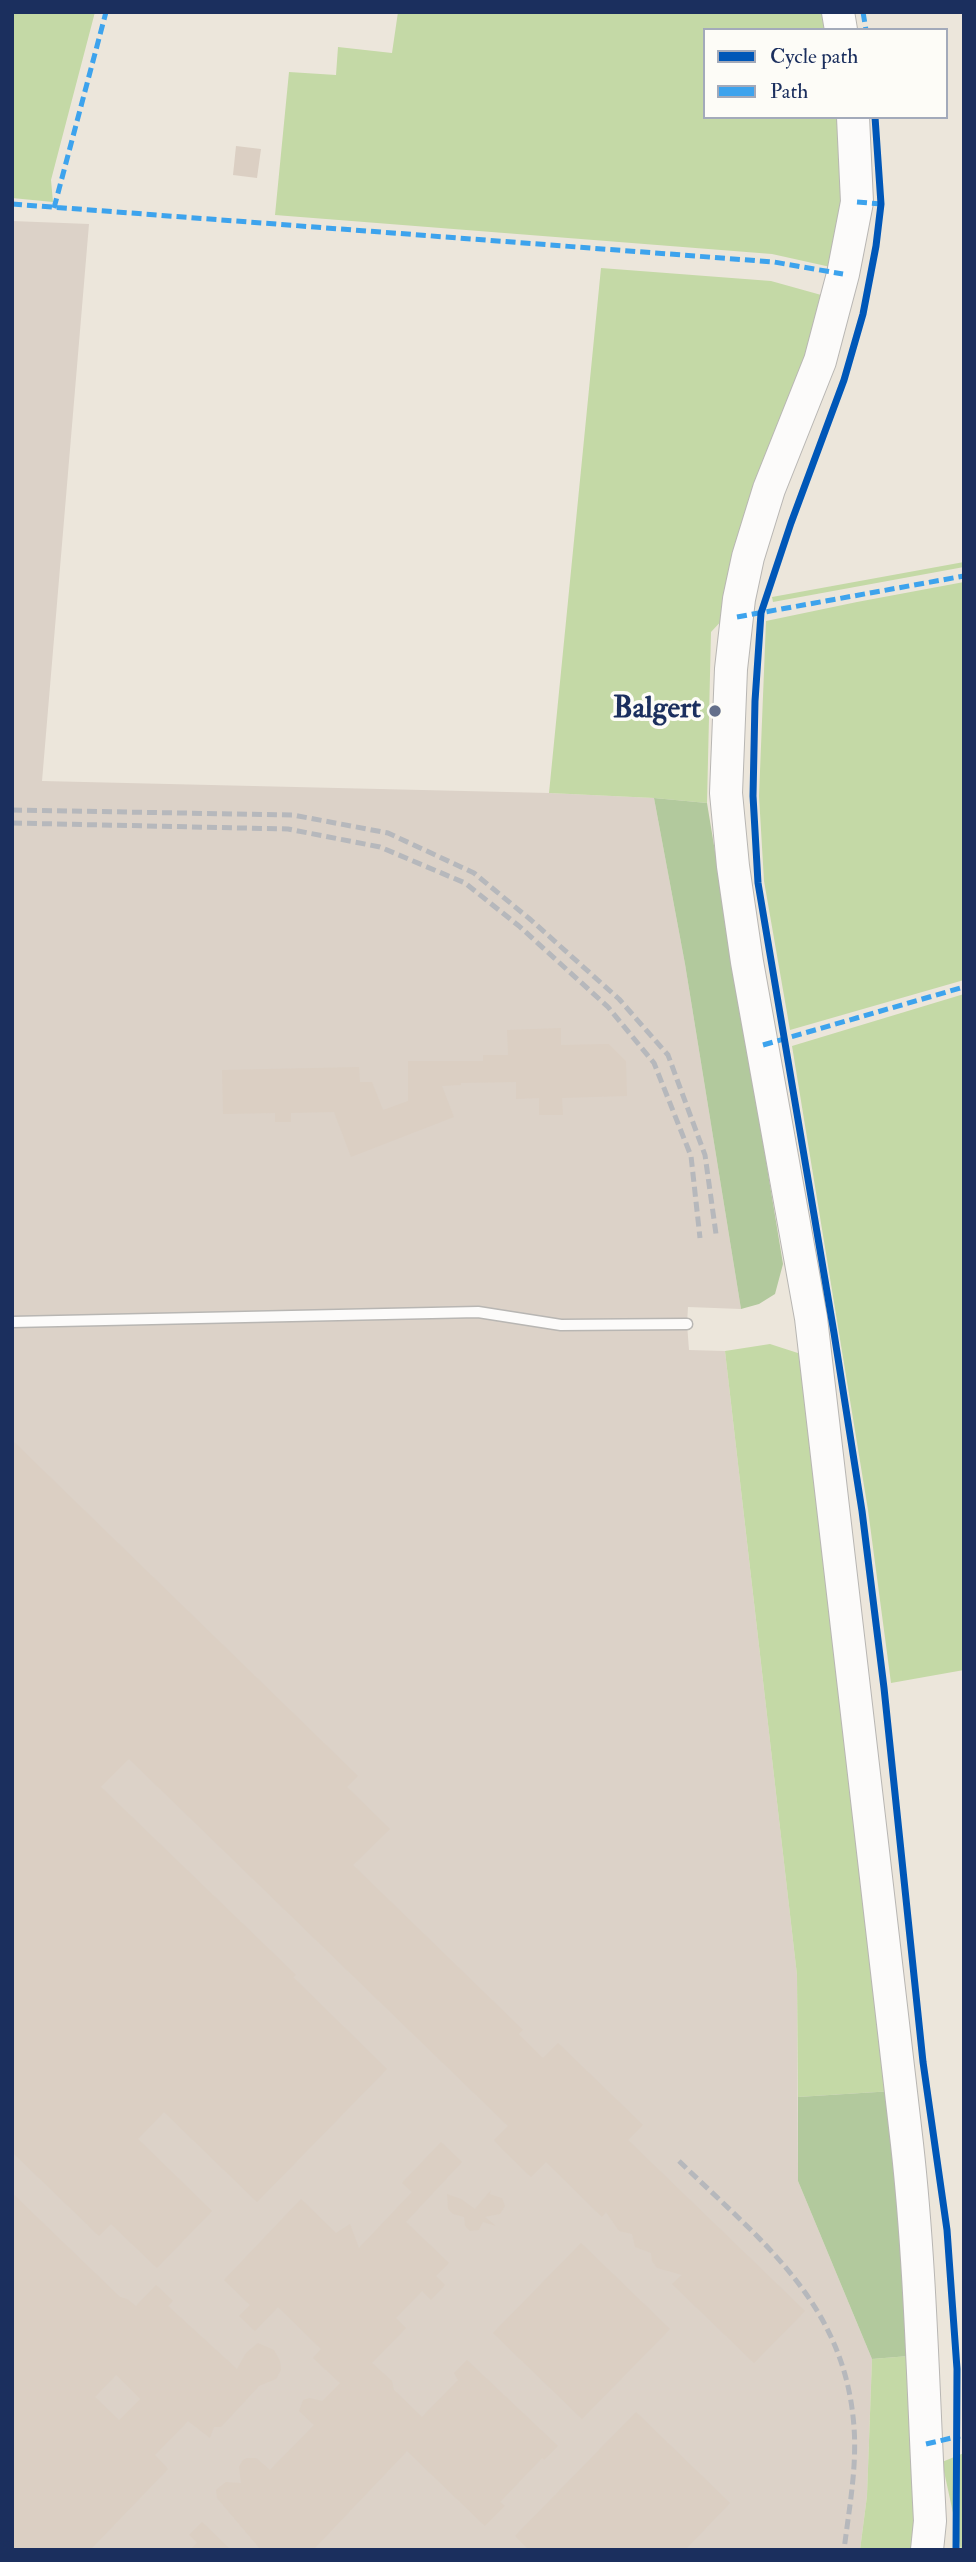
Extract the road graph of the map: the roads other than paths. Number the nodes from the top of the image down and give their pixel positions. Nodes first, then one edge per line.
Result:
1 (853, 119) edge
2 (12, 1322) edge
3 (687, 1324) dead end
4 (931, 2540) edge

1 - 4 main road
2 - 3 lane

